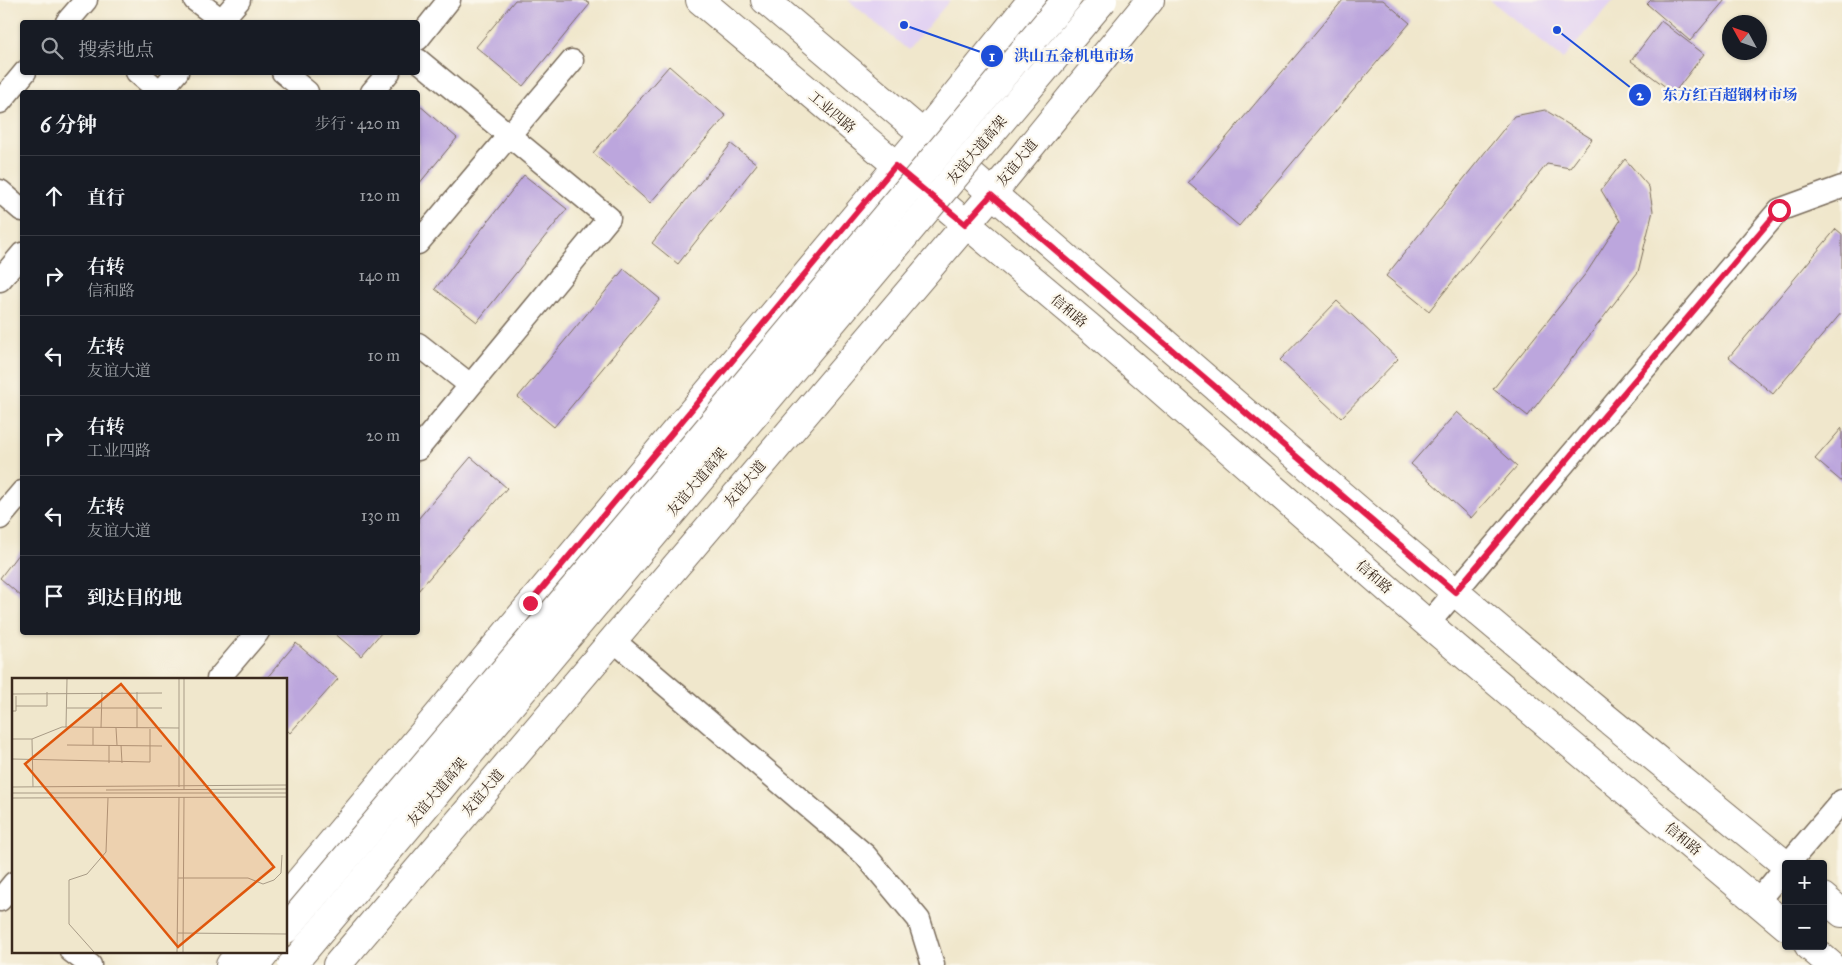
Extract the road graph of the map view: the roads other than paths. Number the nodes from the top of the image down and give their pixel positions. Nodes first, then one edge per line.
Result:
1 (195, 0) edge
2 (239, 0) edge
3 (449, 0) edge
4 (700, 0) edge
5 (765, 0) edge
6 (1032, 0) edge
7 (1066, 0) edge
8 (1103, 0) edge
9 (1150, 0) edge
10 (220, 20) edge
11 (224, 20) edge
12 (420, 36) edge
13 (572, 61) dead end
14 (420, 62) edge
15 (22, 75) edge
16 (140, 75) edge
17 (174, 75) edge
18 (287, 75) edge
19 (386, 75) edge
20 (158, 90) edge
21 (162, 90) edge
22 (305, 90) edge
23 (374, 90) edge
24 (0, 102) edge
25 (924, 134) junction
26 (509, 136) junction
27 (895, 166) junction
28 (1842, 186) edge
29 (0, 191) edge
30 (991, 195) junction
31 (20, 208) edge
32 (965, 224) junction
33 (420, 240) edge
34 (20, 256) edge
35 (0, 280) edge
36 (420, 346) edge
37 (470, 385) junction
38 (420, 447) edge
39 (20, 494) edge
40 (0, 518) edge
41 (1455, 592) junction
42 (1428, 624) junction
43 (255, 635) edge
44 (613, 640) junction
45 (219, 678) edge
46 (1842, 801) edge
47 (1791, 860) edge
48 (1782, 861) edge
49 (1782, 871) edge
50 (12, 885) edge
51 (288, 895) edge
52 (0, 900) edge
53 (1827, 900) edge
54 (1757, 902) junction
55 (12, 909) edge
56 (1842, 913) edge
57 (1782, 923) edge
58 (288, 927) edge
59 (1814, 950) edge
60 (72, 952) edge
61 (240, 952) edge
62 (266, 952) edge
63 (90, 965) edge
64 (230, 965) edge
65 (256, 965) edge
66 (292, 965) edge
67 (337, 965) edge
68 (933, 965) edge
69 (1831, 965) edge

1 - 10 street
2 - 11 street
3 - 12 street
4 - 27 main road, 工业四路
5 - 25 main road
6 - 25 main road
7 - 58 main road, 友谊大道高架, bridge
8 - 66 main road, 友谊大道高架, bridge
9 - 30 main road, 友谊大道
13 - 26 street
14 - 26 street
15 - 24 street
16 - 20 street
17 - 21 street
18 - 22 street
19 - 23 street
25 - 27 main road
25 - 30 main road
26 - 33 street
26 - 37 street
27 - 32 main road, 工业四路
27 - 51 main road
28 - 41 street
29 - 31 street
30 - 32 main road, 友谊大道
30 - 41 main road
32 - 42 main road, 信和路
32 - 44 main road, 友谊大道
34 - 35 street
36 - 37 street
37 - 38 street
39 - 40 street
41 - 42 street
41 - 48 main road
42 - 54 main road, 信和路
43 - 45 street
44 - 67 main road, 友谊大道
44 - 68 street
46 - 47 street
49 - 54 street
50 - 52 street
52 - 55 street
53 - 56 main road
54 - 57 main road, 信和路
59 - 69 main road
60 - 63 street
61 - 64 main road
62 - 65 main road

